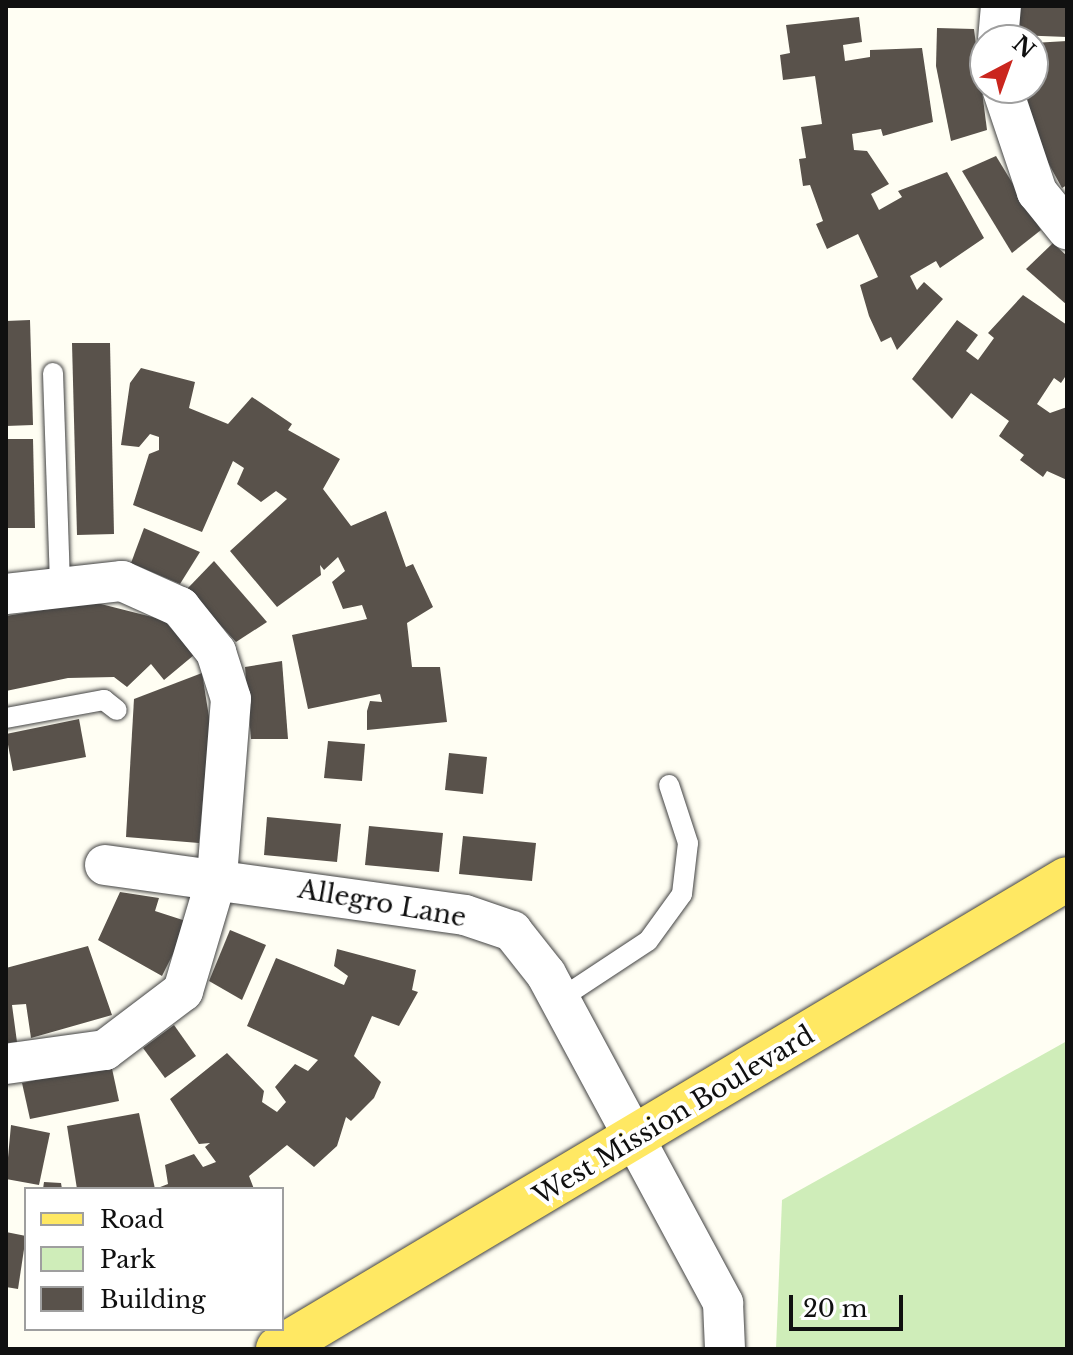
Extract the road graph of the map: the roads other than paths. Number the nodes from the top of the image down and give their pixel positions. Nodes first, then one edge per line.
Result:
1 (1007, 104) edge
2 (1067, 229) edge
3 (53, 373) dead end
4 (60, 583) junction
5 (6, 594) edge
6 (117, 710) dead end
7 (6, 718) edge
8 (669, 785) dead end
9 (105, 865) dead end
10 (217, 877) junction
11 (1067, 879) edge
12 (560, 999) junction
13 (6, 1064) edge
14 (637, 1139) junction
15 (278, 1349) edge
16 (725, 1349) edge

1 - 2 street
3 - 4 lane
4 - 5 street
4 - 10 street
6 - 7 lane
8 - 12 lane
9 - 10 street, Allegro Lane
10 - 12 street, Allegro Lane
10 - 13 street
11 - 14 main road, West Mission Boulevard
12 - 14 street, Allegro Lane
14 - 15 main road, West Mission Boulevard
14 - 16 street, Allegro Lane

